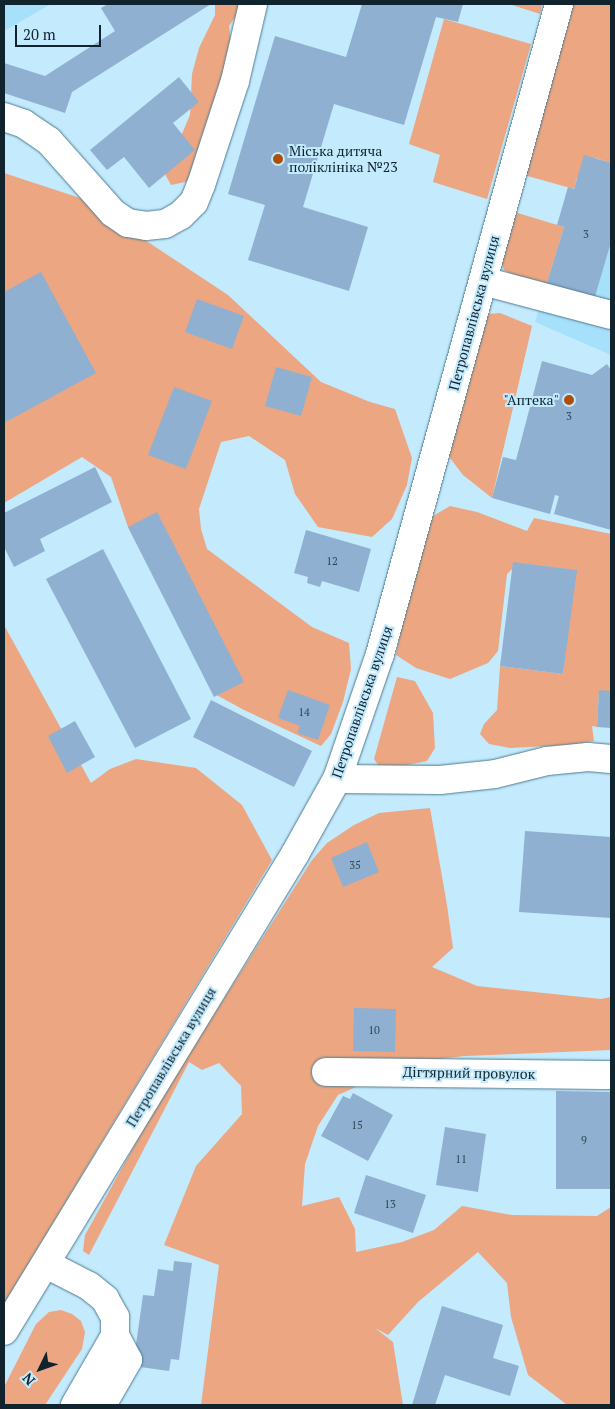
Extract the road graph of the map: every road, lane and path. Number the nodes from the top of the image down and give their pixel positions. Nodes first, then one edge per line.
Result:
1 (253, 4) edge
2 (559, 4) edge
3 (4, 117) edge
4 (483, 281) junction
5 (611, 315) edge
6 (611, 759) edge
7 (337, 779) junction
8 (326, 1072) dead end
9 (611, 1075) edge
10 (46, 1264) junction
11 (4, 1331) edge
12 (115, 1336) junction
13 (75, 1405) edge
14 (102, 1405) edge

1 - 3 street
2 - 4 street, Петропавлівська вулиця
4 - 5 street
4 - 7 street, Петропавлівська вулиця
6 - 7 street
7 - 10 street, Петропавлівська вулиця
8 - 9 street, Дігтярний провулок
10 - 11 street, Петропавлівська вулиця
10 - 12 street
12 - 13 street
12 - 14 street

